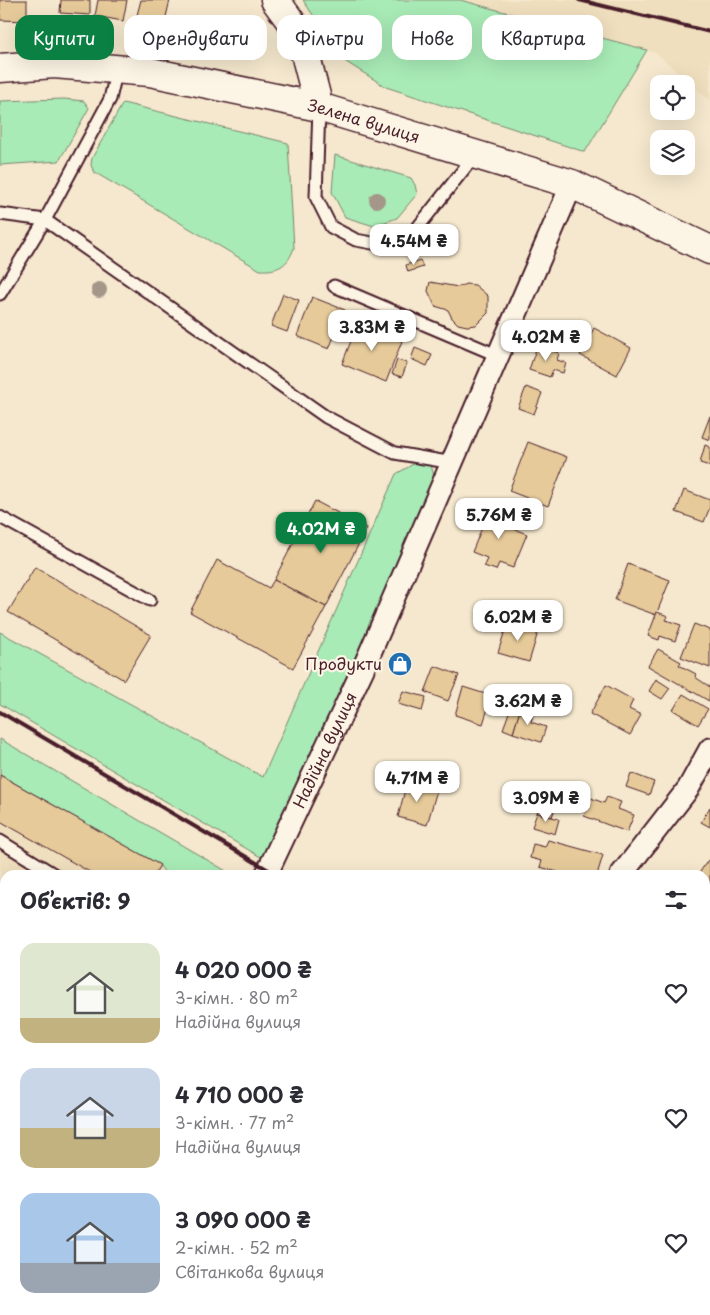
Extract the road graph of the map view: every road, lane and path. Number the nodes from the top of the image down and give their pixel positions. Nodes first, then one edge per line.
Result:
1 (275, 0) edge
2 (0, 68) edge
3 (117, 68) junction
4 (319, 107) junction
5 (476, 154) junction
6 (572, 184) junction
7 (0, 214) edge
8 (45, 220) junction
9 (710, 250) edge
10 (334, 286) dead end
11 (0, 294) edge
12 (499, 356) junction
13 (453, 463) junction
14 (0, 517) edge
15 (150, 600) dead end
16 (710, 749) edge
17 (0, 841) edge
18 (47, 870) edge
19 (268, 870) edge
20 (624, 870) edge

1 - 4 main road
2 - 3 main road, Зелена вулиця
3 - 4 main road, Зелена вулиця
3 - 8 lane
4 - 5 main road, Зелена вулиця
4 - 5 lane
5 - 6 main road, Зелена вулиця
6 - 9 main road, Зелена вулиця
6 - 12 street, Надійна вулиця
7 - 8 lane
8 - 11 lane
8 - 13 lane
10 - 12 lane
12 - 13 street, Надійна вулиця
13 - 19 street, Надійна вулиця
14 - 15 lane
16 - 20 street
17 - 18 lane

